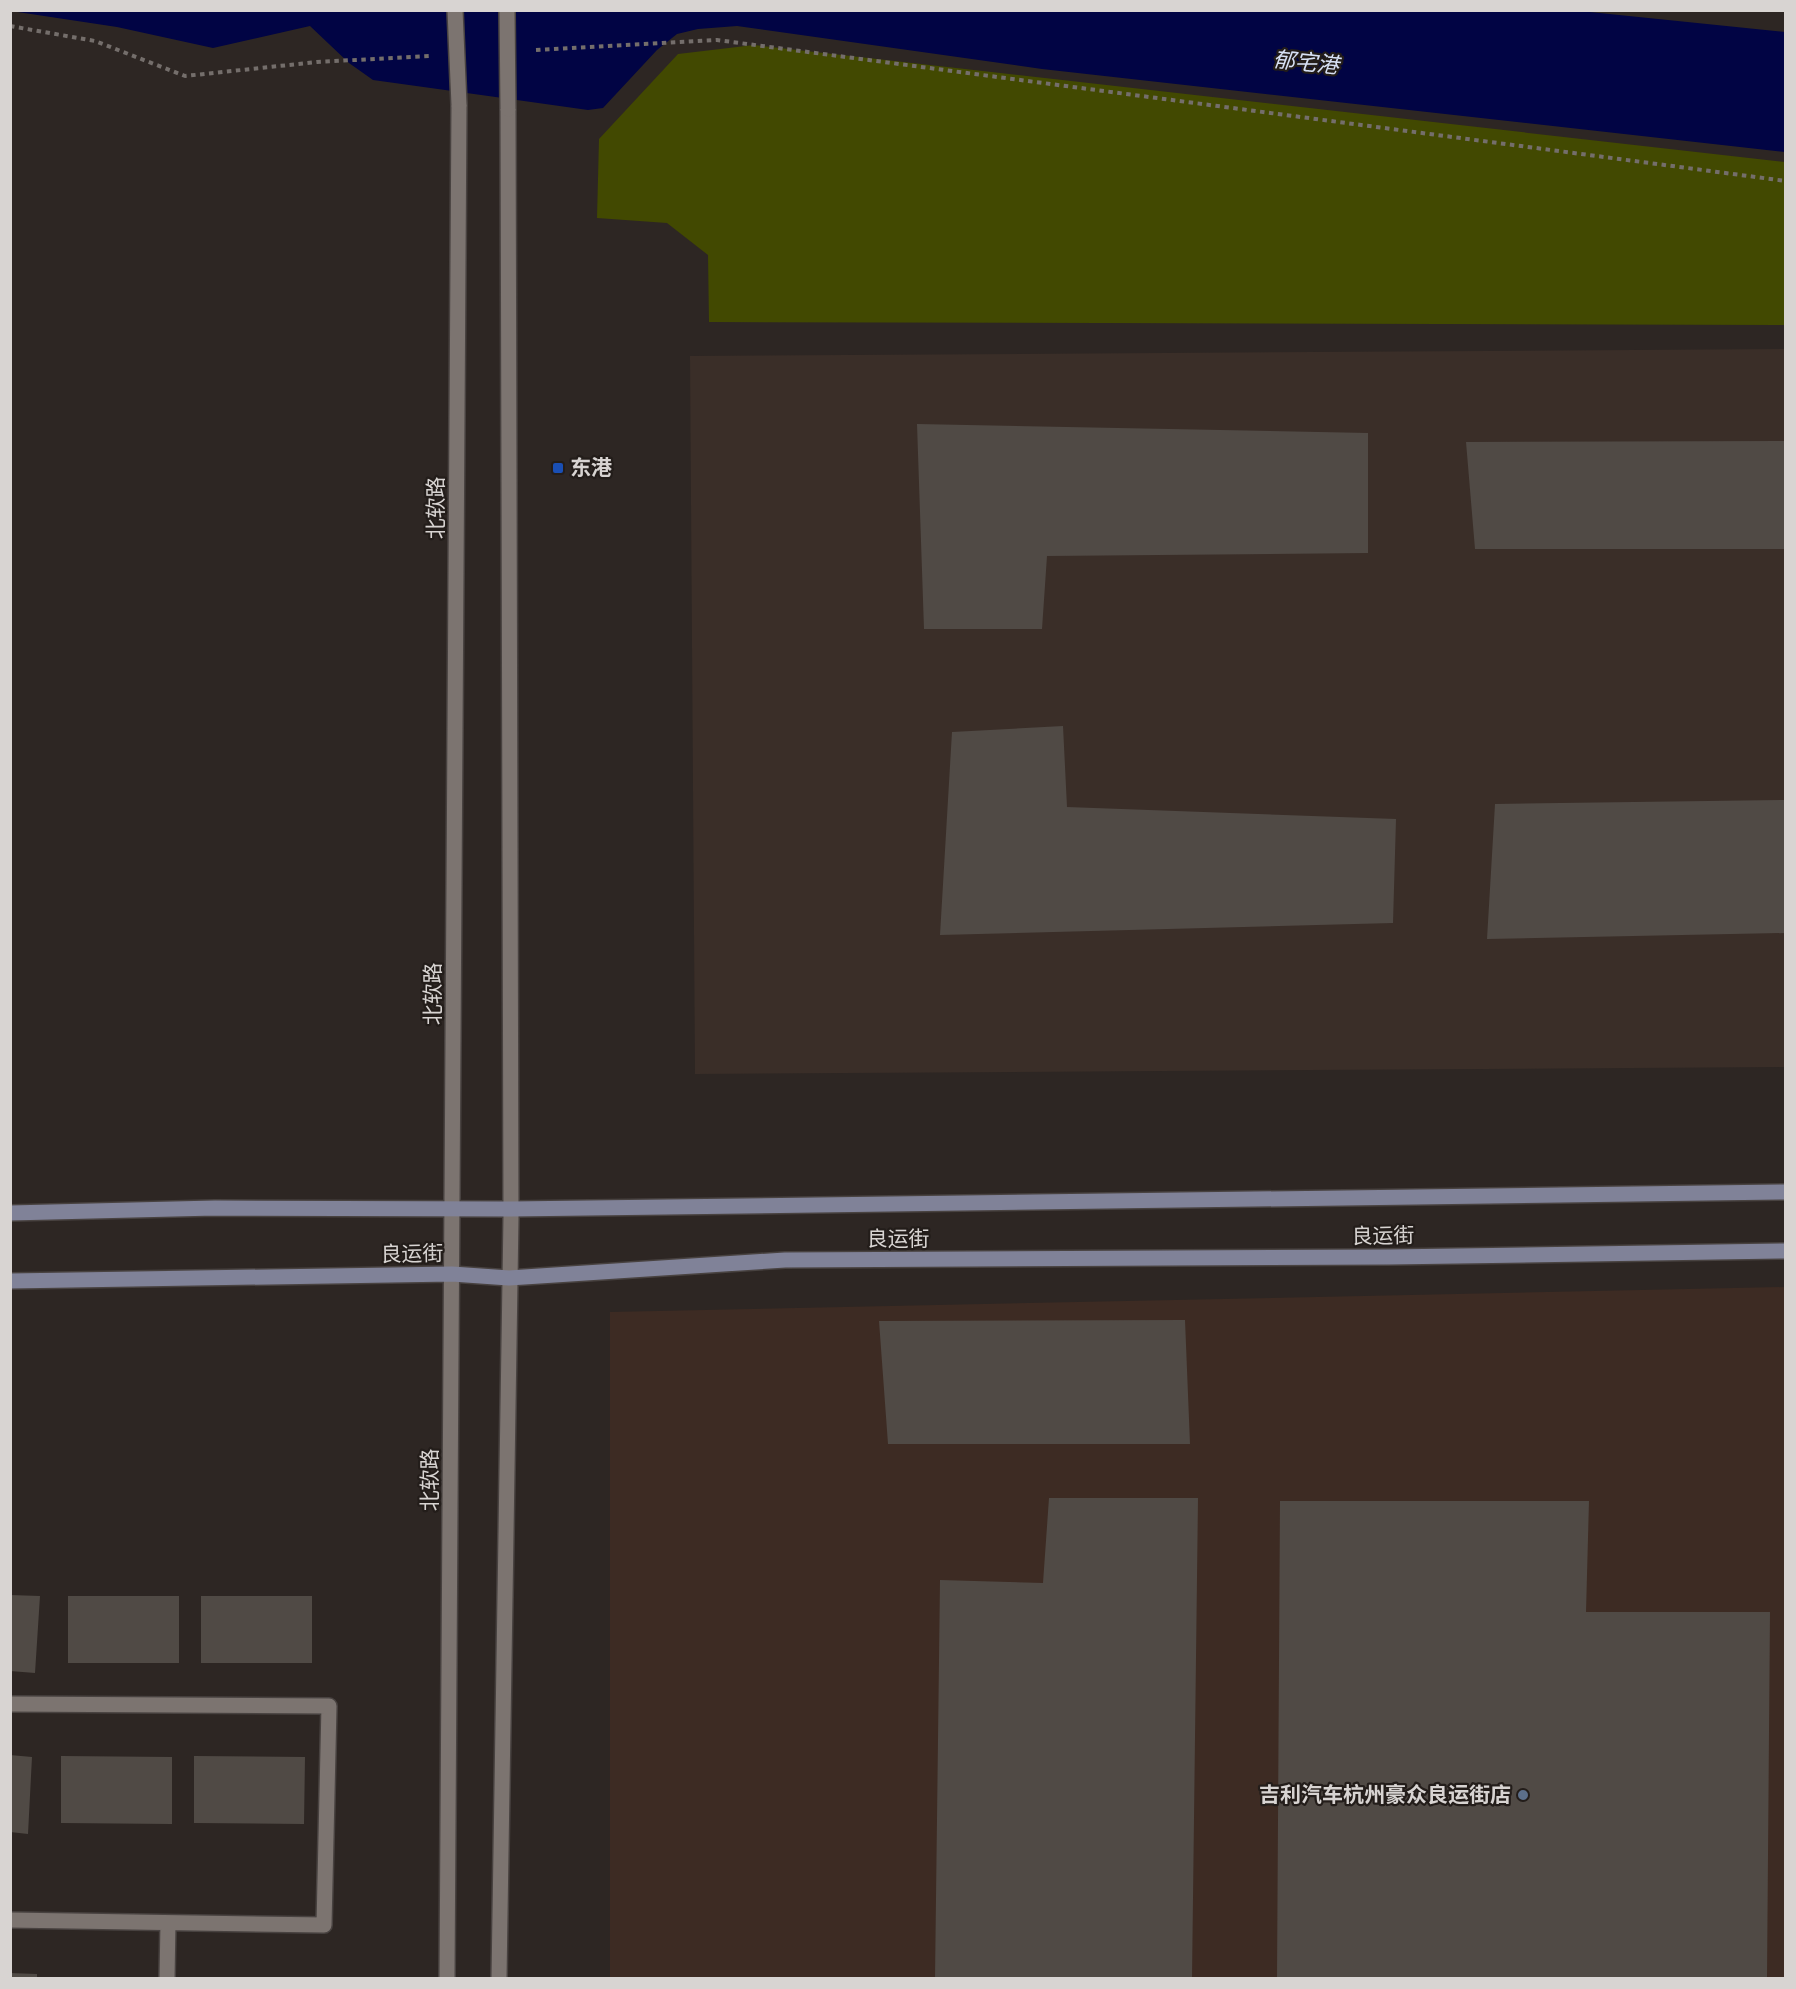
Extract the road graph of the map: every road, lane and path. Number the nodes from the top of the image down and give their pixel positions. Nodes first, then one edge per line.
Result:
1 (455, 10) edge
2 (507, 10) edge
3 (10, 26) edge
4 (529, 50) dead end
5 (435, 55) dead end
6 (1785, 181) edge
7 (1785, 1192) edge
8 (453, 1207) junction
9 (511, 1209) junction
10 (10, 1213) edge
11 (1785, 1251) edge
12 (453, 1274) junction
13 (509, 1278) junction
14 (10, 1281) edge
15 (10, 1704) edge
16 (10, 1920) edge
17 (168, 1923) junction
18 (167, 1978) edge
19 (447, 1978) edge
20 (499, 1978) edge

1 - 8 street, 北软路, bridge
2 - 9 street, bridge
3 - 5 path
4 - 6 path
7 - 9 main road, 良运街
8 - 9 main road, 良运街
8 - 10 main road, 良运街
8 - 12 street, 北软路
9 - 13 street
11 - 13 main road, 良运街
12 - 13 main road, 良运街
12 - 14 main road, 良运街
12 - 19 street, 北软路
13 - 20 street
15 - 17 street
16 - 17 street
17 - 18 street

